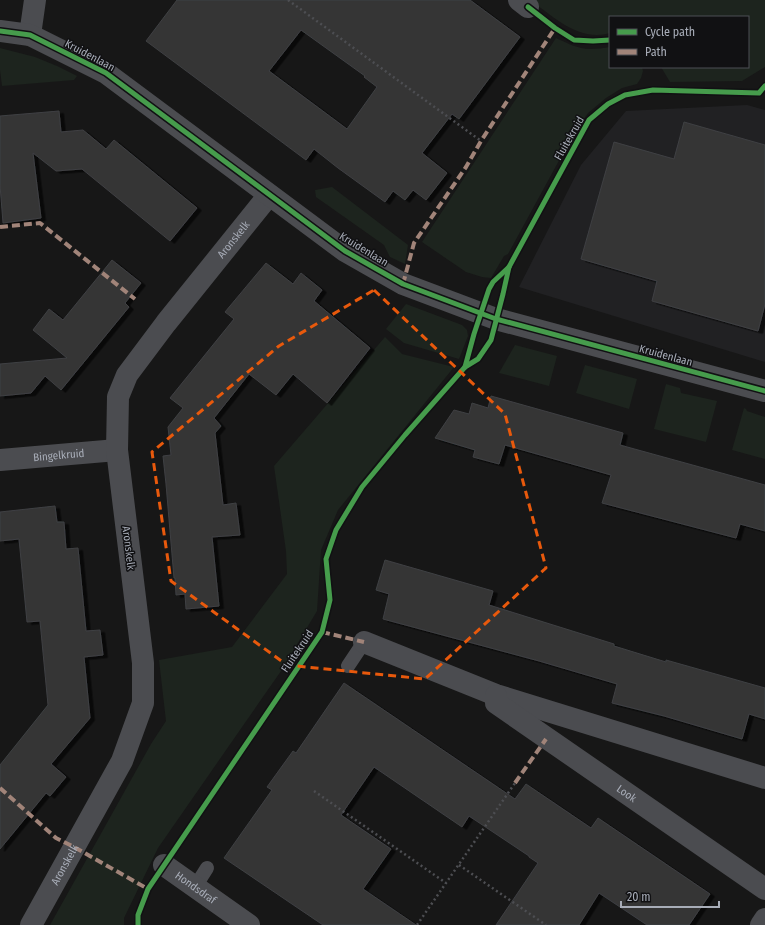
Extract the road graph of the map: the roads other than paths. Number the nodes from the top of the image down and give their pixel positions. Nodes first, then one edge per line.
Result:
1 (35, 0) edge
2 (0, 31) edge
3 (30, 35) junction
4 (269, 195) junction
5 (765, 391) edge
6 (117, 450) junction
7 (0, 460) edge
8 (364, 642) joint
9 (348, 666) dead end
10 (496, 694) junction
11 (765, 778) edge
12 (164, 865) dead end
13 (207, 868) dead end
14 (195, 887) junction
15 (765, 889) edge
16 (222, 917) edge
17 (765, 919) edge
18 (31, 925) edge
19 (249, 925) edge
20 (761, 925) edge

1 - 3 street
2 - 3 street, Kruidenlaan
3 - 4 street, Kruidenlaan
4 - 5 street, Kruidenlaan
4 - 6 street, Aronskelk
6 - 7 street, Bingelkruid
6 - 18 street, Aronskelk
8 - 9 lane
8 - 10 street
10 - 11 street
10 - 15 street, Look
12 - 14 street, Hondsdraf
13 - 14 lane
14 - 16 street, Hondsdraf
16 - 19 street, Hondsdraf
17 - 20 street

